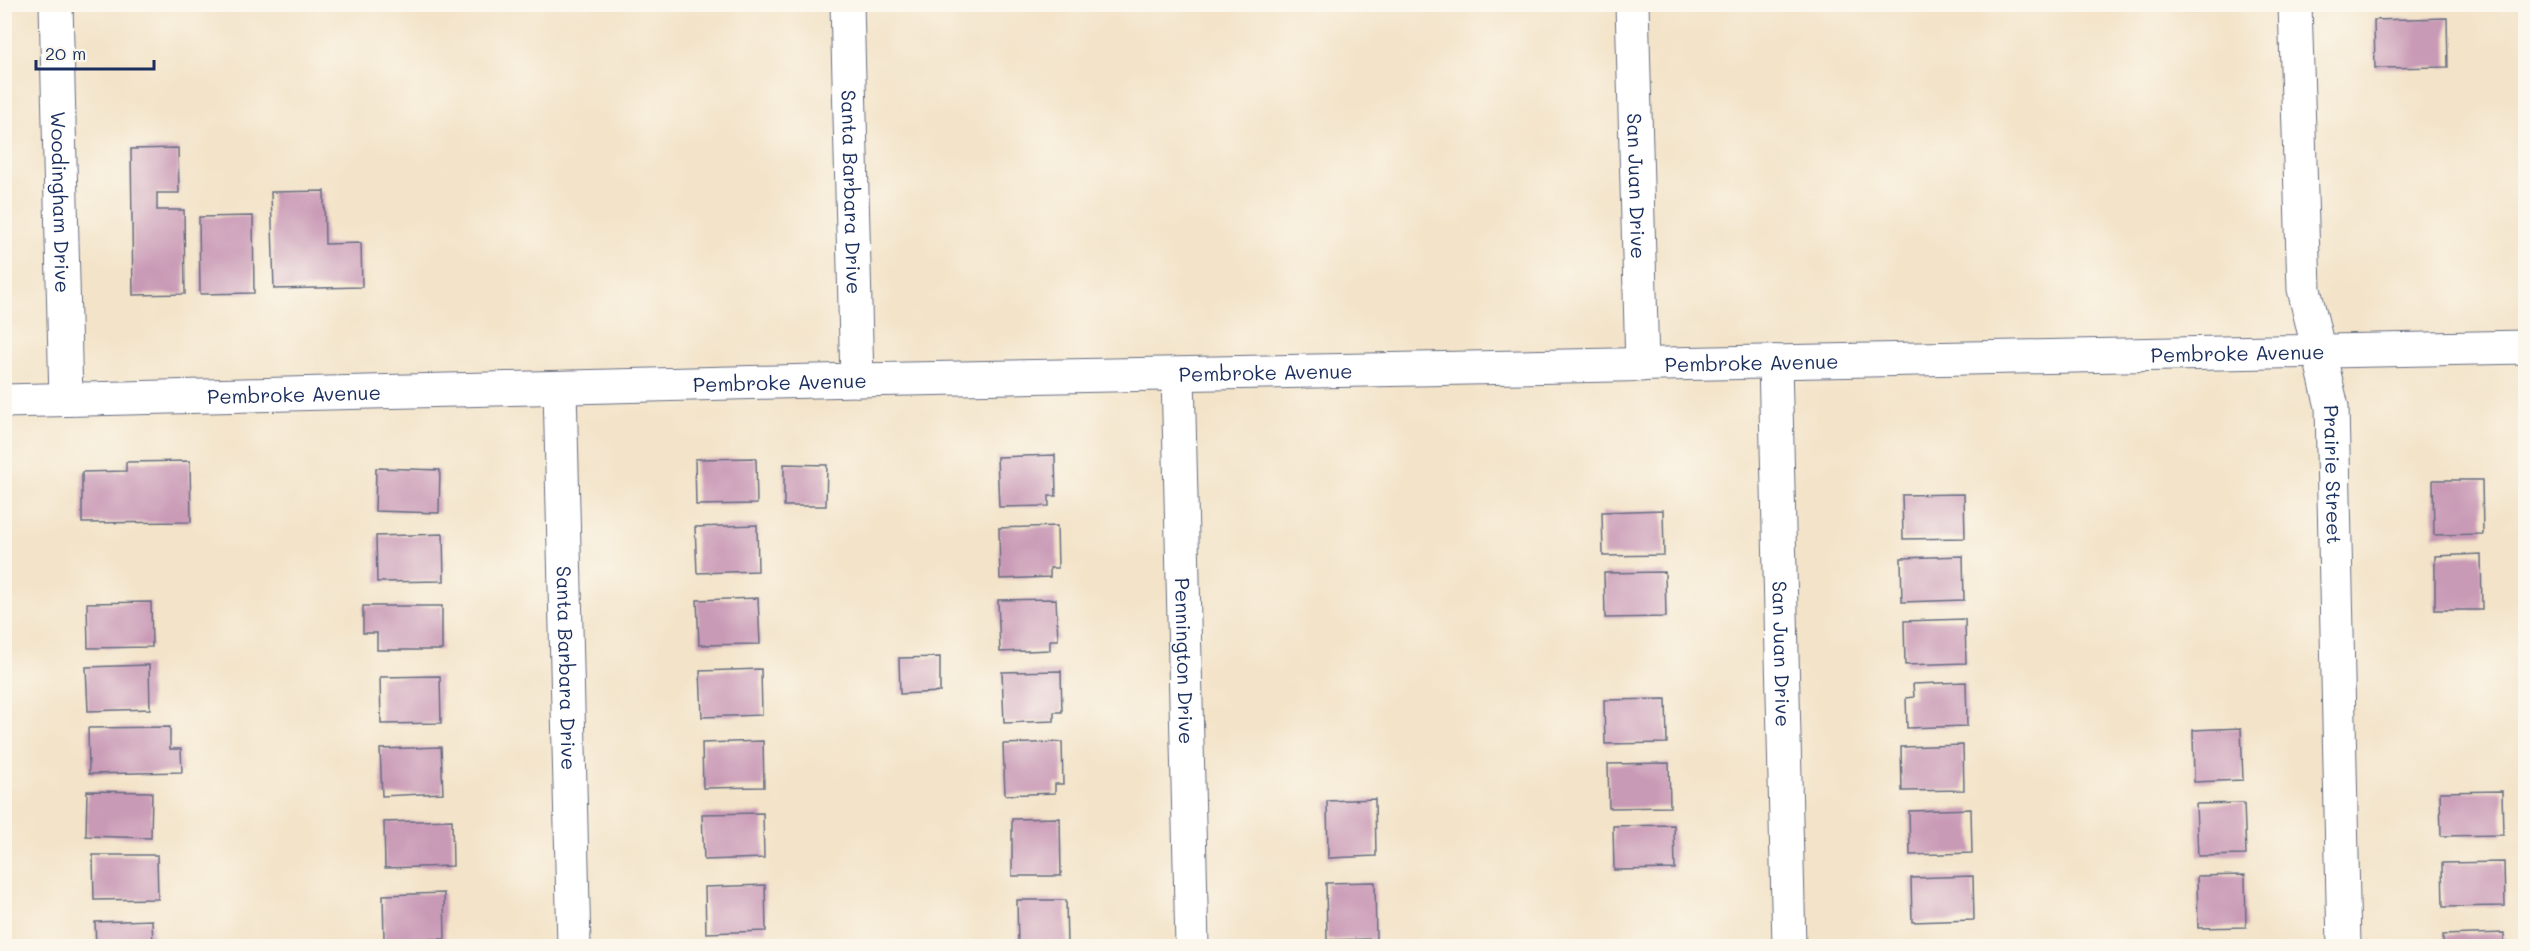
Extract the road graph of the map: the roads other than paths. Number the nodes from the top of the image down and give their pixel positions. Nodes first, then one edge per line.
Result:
1 (56, 4) edge
2 (847, 4) edge
3 (1632, 4) edge
4 (2295, 4) edge
5 (2526, 347) edge
6 (2319, 352) junction
7 (1775, 362) junction
8 (1642, 365) junction
9 (1178, 375) junction
10 (857, 380) junction
11 (560, 389) junction
12 (66, 399) junction
13 (4, 401) edge
14 (574, 946) edge
15 (1192, 946) edge
16 (1789, 946) edge
17 (2344, 946) edge

1 - 12 street, Woodingham Drive
2 - 10 street, Santa Barbara Drive
3 - 8 street, San Juan Drive
4 - 6 street, Prairie Street
5 - 6 street, Pembroke Avenue
6 - 7 street, Pembroke Avenue
6 - 17 street, Prairie Street
7 - 8 street, Pembroke Avenue
7 - 16 street, San Juan Drive
8 - 9 street, Pembroke Avenue
9 - 10 street, Pembroke Avenue
9 - 15 street, Pennington Drive
10 - 11 street, Pembroke Avenue
11 - 12 street, Pembroke Avenue
11 - 14 street, Santa Barbara Drive
12 - 13 street, Pembroke Avenue

